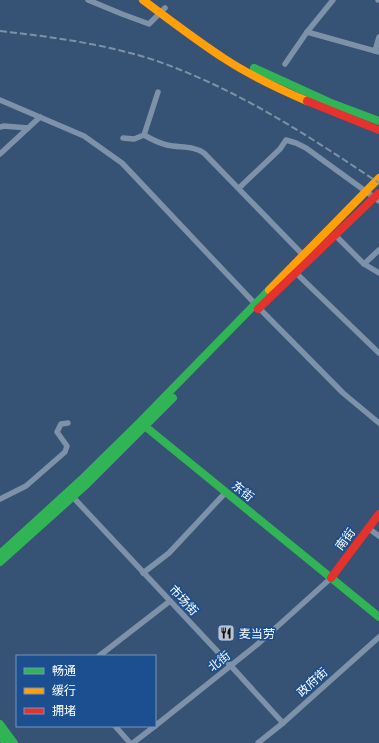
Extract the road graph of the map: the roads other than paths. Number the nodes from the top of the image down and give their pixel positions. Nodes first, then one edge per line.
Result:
1 (88, 0) edge
2 (143, 0) edge
3 (154, 0) edge
4 (333, 0) edge
5 (163, 10) junction
6 (308, 32) junction
7 (379, 37) edge
8 (377, 51) edge
9 (285, 64) dead end
10 (158, 92) dead end
11 (0, 100) edge
12 (40, 117) junction
13 (379, 121) edge
14 (0, 127) edge
15 (28, 128) junction
16 (379, 130) edge
17 (144, 135) junction
18 (123, 138) dead end
19 (0, 154) edge
20 (379, 178) edge
21 (238, 188) junction
22 (365, 192) junction
23 (377, 197) edge
24 (335, 235) junction
25 (379, 250) edge
26 (303, 255) junction
27 (364, 264) junction
28 (296, 273) junction
29 (379, 273) edge
30 (257, 306) junction
31 (379, 353) edge
32 (68, 423) dead end
33 (379, 423) edge
34 (143, 424) junction
35 (226, 492) junction
36 (70, 495) junction
37 (0, 500) edge
38 (379, 514) edge
39 (368, 528) junction
40 (379, 536) edge
41 (0, 554) edge
42 (0, 562) edge
43 (143, 573) junction
44 (331, 578) junction
45 (170, 601) junction
46 (379, 617) edge
47 (379, 637) edge
48 (100, 655) edge
49 (231, 666) junction
50 (283, 723) junction
51 (0, 724) edge
52 (156, 725) edge
53 (116, 727) edge
54 (154, 727) edge
55 (0, 735) edge
56 (6, 743) edge
57 (14, 743) edge
58 (130, 743) edge
59 (133, 743) edge
60 (258, 743) edge

1 - 5 street
2 - 5 main road
3 - 5 main road
4 - 6 street
5 - 13 main road
5 - 16 main road
6 - 8 street
6 - 9 street
7 - 8 street
10 - 17 street
11 - 12 street
12 - 15 street
12 - 30 street
14 - 15 street
15 - 19 street
17 - 18 street
17 - 21 street
20 - 22 main road
21 - 22 street
21 - 26 street
22 - 23 street
22 - 26 main road
23 - 24 main road
24 - 27 street
24 - 28 main road
25 - 27 street
26 - 30 main road
27 - 29 street
28 - 30 main road
28 - 31 street
30 - 33 street
30 - 34 main road
32 - 37 street
34 - 35 main road, 东街
34 - 36 main road
35 - 43 street
35 - 44 main road, 东街
36 - 41 main road
36 - 42 main road
36 - 43 street, 市场街
38 - 39 main road, 南街
39 - 40 street
39 - 44 main road, 南街
43 - 45 street, 市场街
44 - 46 main road, 东街
44 - 49 street, 北街
45 - 48 street
45 - 49 street, 市场街
47 - 50 street, 政府街
49 - 50 street, 市场街
49 - 52 street, 北街
50 - 60 street, 政府街
51 - 57 main road
53 - 58 street
54 - 59 street, 北街
55 - 56 main road

